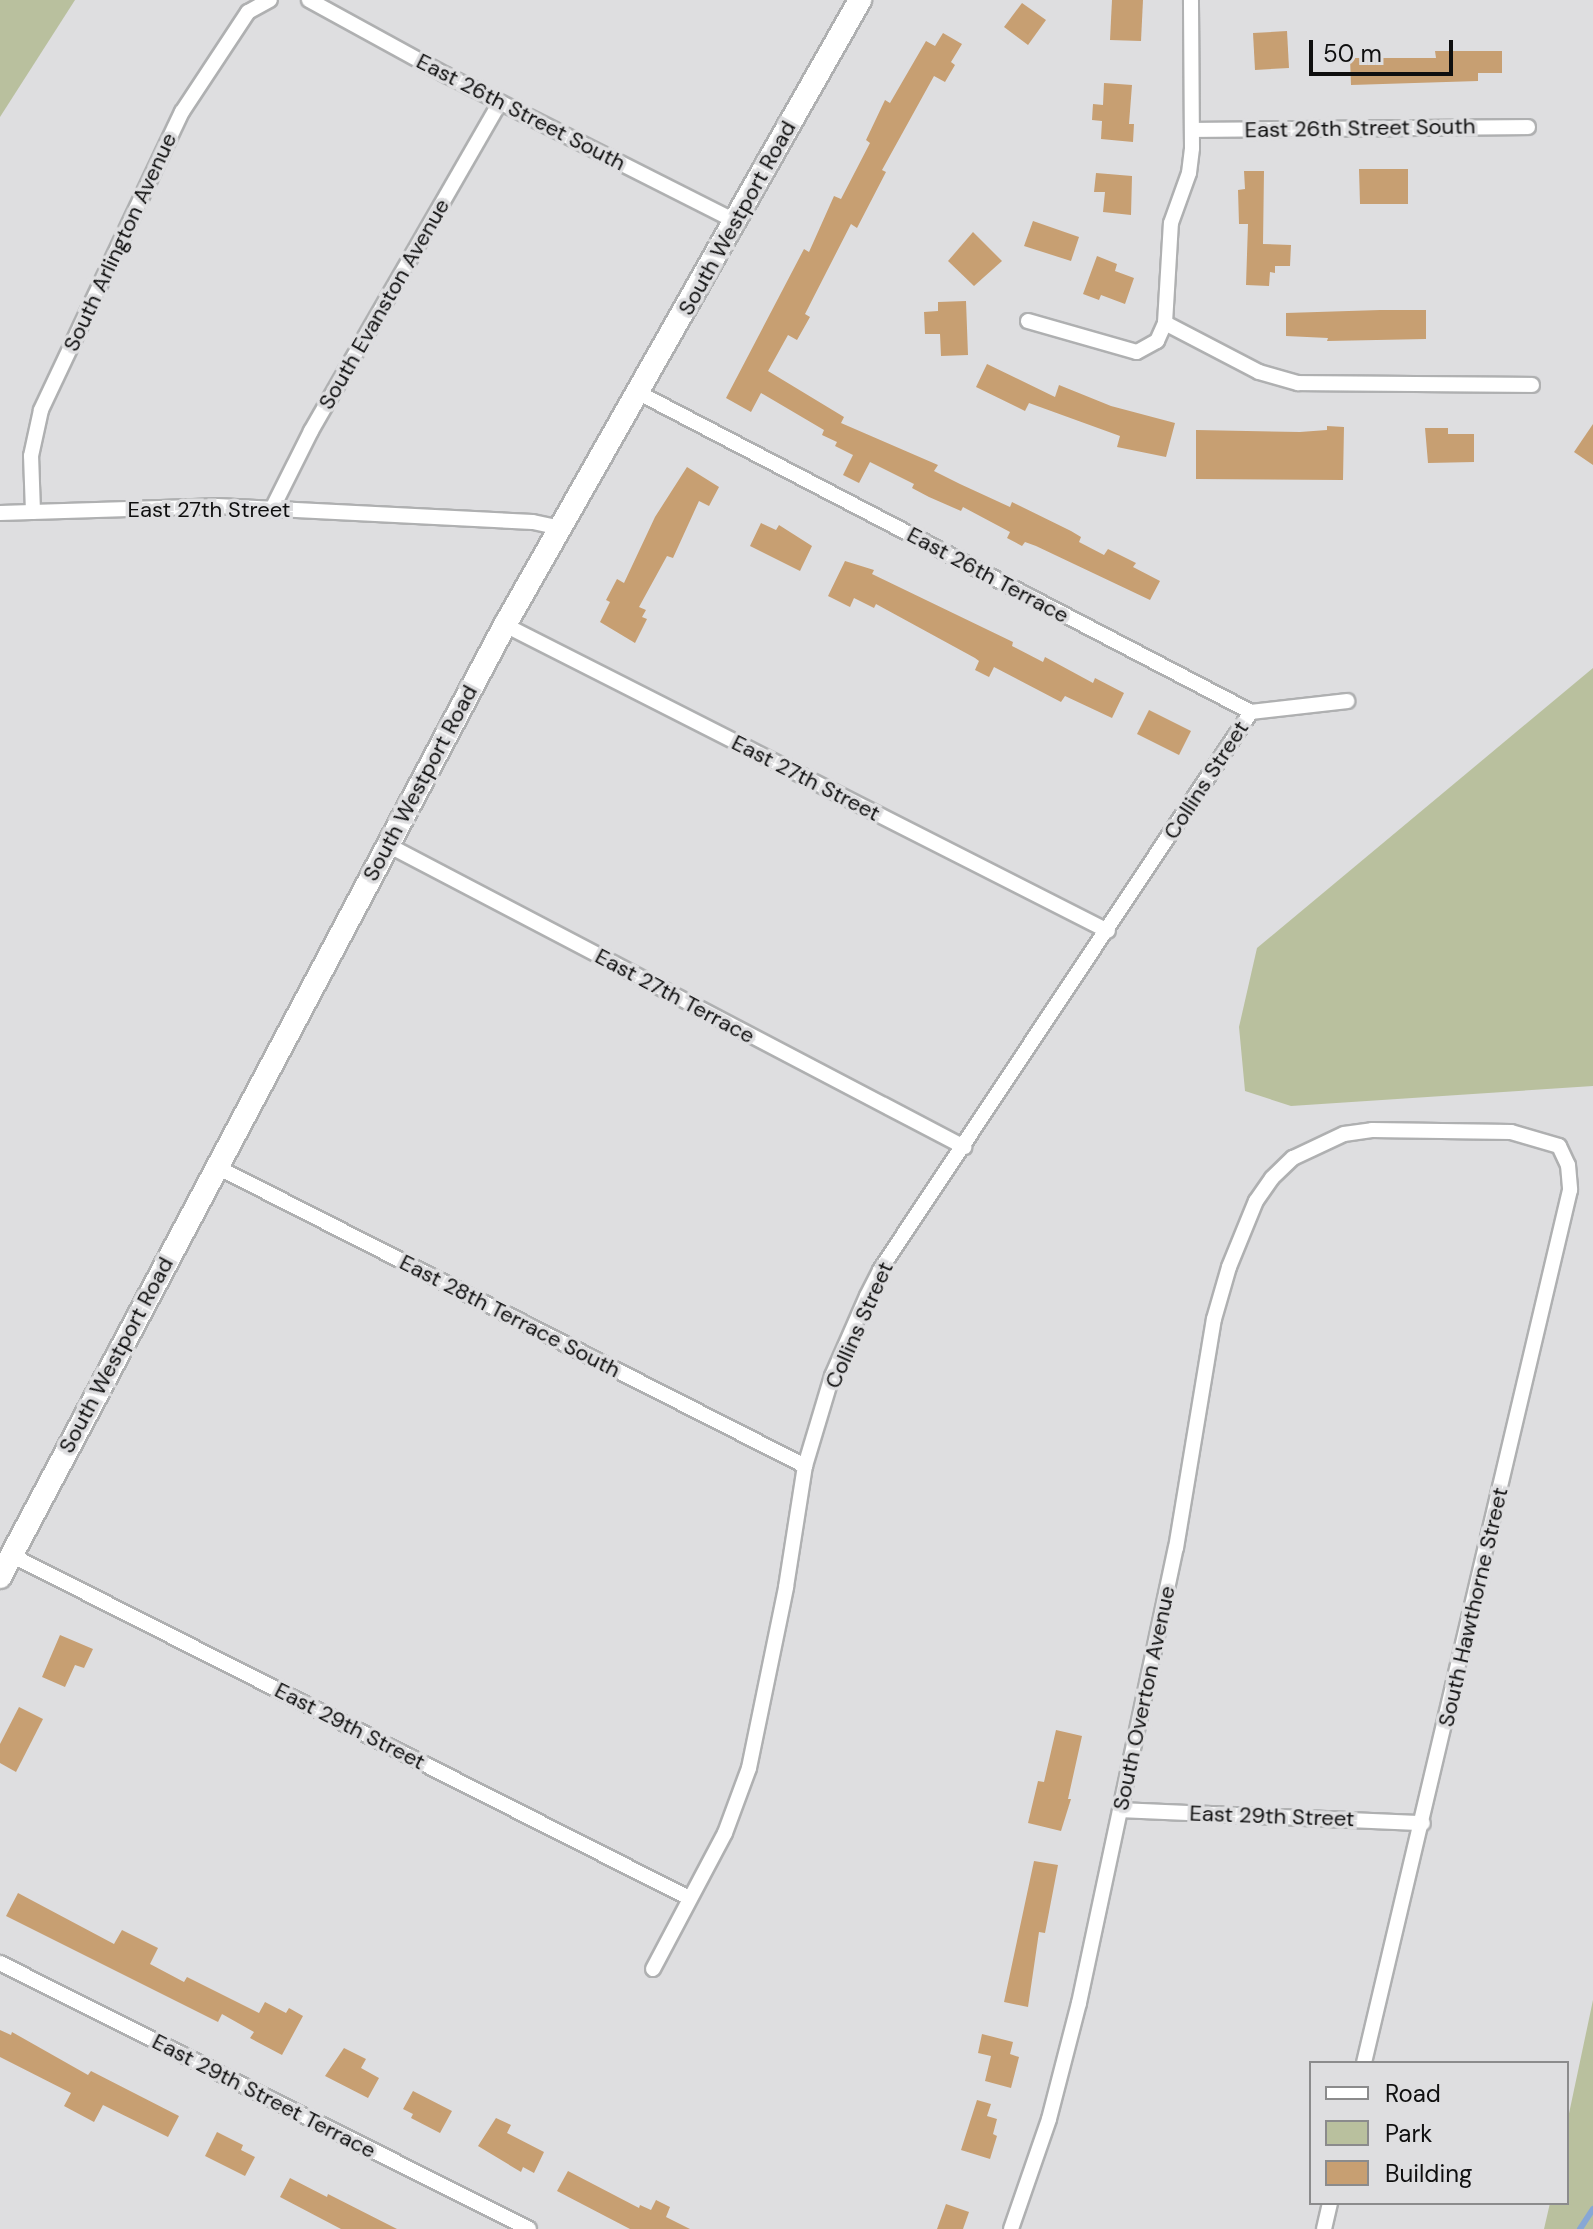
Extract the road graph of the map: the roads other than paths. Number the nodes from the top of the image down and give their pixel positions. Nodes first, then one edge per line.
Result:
1 (270, 0) edge
2 (309, 0) edge
3 (860, 0) edge
4 (1191, 0) edge
5 (500, 102) junction
6 (1528, 127) dead end
7 (1193, 130) junction
8 (735, 221) junction
9 (1028, 321) dead end
10 (1165, 323) junction
11 (1532, 385) dead end
12 (639, 393) junction
13 (272, 509) junction
14 (33, 512) junction
15 (0, 513) edge
16 (561, 528) junction
17 (505, 625) junction
18 (1347, 701) dead end
19 (1251, 712) junction
20 (386, 844) junction
21 (1108, 931) junction
22 (964, 1147) junction
23 (1562, 1151) joint
24 (215, 1166) junction
25 (805, 1466) junction
26 (11, 1555) junction
27 (0, 1577) edge
28 (1120, 1810) junction
29 (1423, 1823) junction
30 (689, 1898) junction
31 (0, 1963) edge
32 (653, 1969) dead end
33 (1364, 2061) edge
34 (1330, 2205) edge
35 (529, 2229) edge
36 (1011, 2229) edge
37 (1324, 2229) edge

1 - 14 street, South Arlington Avenue
2 - 5 street, East 26th Street South
3 - 8 street, South Westport Road
4 - 7 street
5 - 8 street, East 26th Street South
5 - 13 street, South Evanston Avenue
6 - 7 street, East 26th Street South
7 - 10 street
8 - 12 street, South Westport Road
9 - 10 street
10 - 11 street
12 - 16 street, South Westport Road
12 - 19 street, East 26th Terrace
13 - 14 street, East 27th Street
13 - 16 street, East 27th Street
14 - 15 street, East 27th Street
16 - 17 street, South Westport Road
17 - 20 street, South Westport Road
17 - 21 street, East 27th Street
18 - 19 street
19 - 21 street, Collins Street
20 - 22 street, East 27th Terrace
20 - 24 street, South Westport Road
21 - 22 street, Collins Street
22 - 25 street, Collins Street
23 - 28 street, South Overton Avenue
23 - 29 street, South Hawthorne Street
24 - 25 street, East 28th Terrace South
24 - 26 street, South Westport Road
25 - 30 street, Collins Street
26 - 27 street, South Westport Road
26 - 30 street, East 29th Street
28 - 29 street, East 29th Street
28 - 36 street, South Overton Avenue
29 - 33 street, South Hawthorne Street
30 - 32 street, Collins Street
31 - 35 street, East 29th Street Terrace
34 - 37 street

